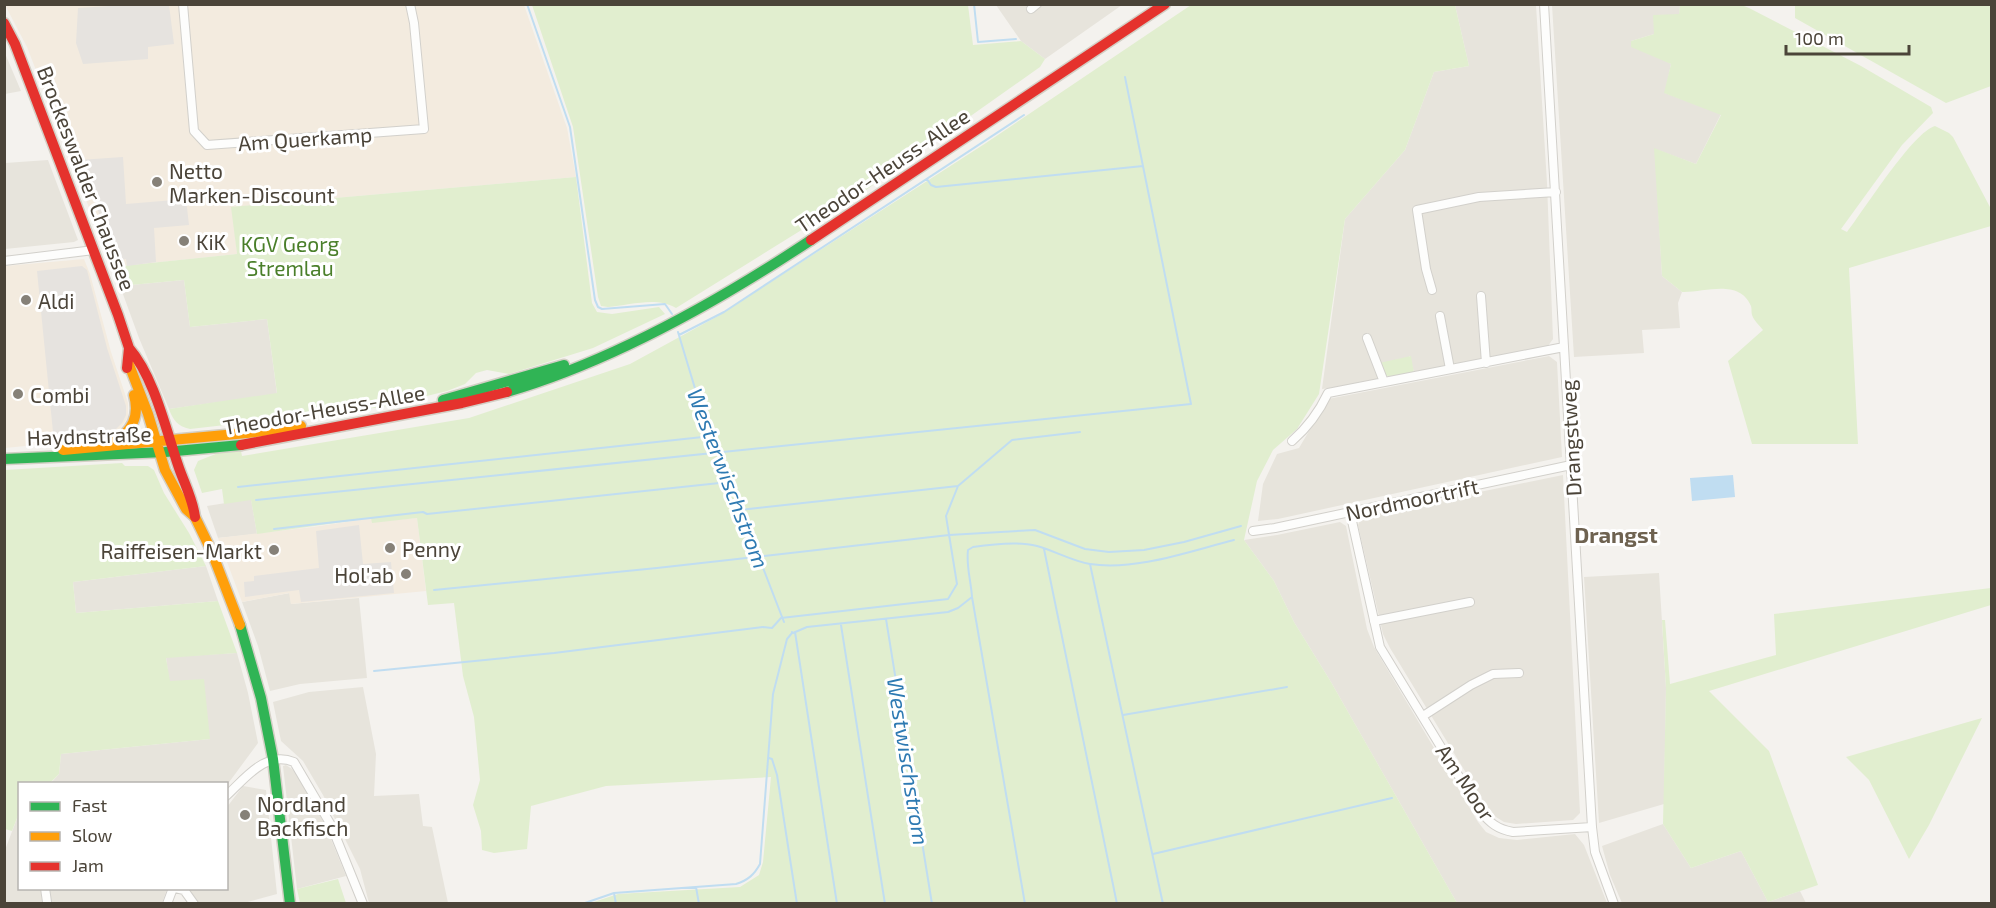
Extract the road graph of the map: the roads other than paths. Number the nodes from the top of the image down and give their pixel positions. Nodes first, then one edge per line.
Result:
1 (183, 4) edge
2 (410, 4) edge
3 (1165, 4) edge
4 (1544, 4) edge
5 (4, 23) edge
6 (1556, 192) junction
7 (94, 250) junction
8 (4, 261) edge
9 (1432, 290) dead end
10 (1481, 296) dead end
11 (1440, 316) dead end
12 (1367, 338) dead end
13 (1564, 346) junction
14 (129, 348) junction
15 (128, 362) junction
16 (1486, 363) junction
17 (1450, 369) junction
18 (1384, 382) junction
19 (488, 393) junction
20 (163, 440) junction
21 (1292, 441) dead end
22 (110, 445) junction
23 (189, 450) junction
24 (166, 452) junction
25 (10, 458) edge
26 (1571, 465) junction
27 (194, 512) junction
28 (1350, 512) junction
29 (1253, 531) dead end
30 (1470, 602) dead end
31 (1374, 621) junction
32 (1519, 673) dead end
33 (1424, 716) junction
34 (273, 759) junction
35 (228, 794) edge
36 (1592, 827) junction
37 (45, 890) edge
38 (183, 890) edge
39 (47, 902) dead end
40 (194, 903) edge
41 (290, 903) edge
42 (363, 903) edge
43 (1614, 903) edge

1 - 2 street, Am Querkamp
3 - 19 street, Theodor-Heuss-Allee
4 - 6 street, Drangstweg
5 - 7 street, Brockeswalder Chaussee
6 - 9 street
6 - 13 street, Drangstweg
7 - 8 street
7 - 14 street, Brockeswalder Chaussee
10 - 16 street
11 - 17 street
12 - 18 street
13 - 16 street
13 - 26 street, Drangstweg
14 - 15 street, Brockeswalder Chaussee
14 - 20 street, Brockeswalder Chaussee
15 - 20 street, Brockeswalder Chaussee
15 - 22 street
16 - 17 street
17 - 18 street
18 - 21 street
19 - 20 street, Theodor-Heuss-Allee
19 - 23 street, Theodor-Heuss-Allee
20 - 22 street, Haydnstraße
20 - 24 street, Brockeswalder Chaussee
22 - 25 street, Haydnstraße
23 - 24 street, Theodor-Heuss-Allee
23 - 27 street
24 - 25 street, Haydnstraße
24 - 27 street, Brockeswalder Chaussee
26 - 28 street, Nordmoortrift
26 - 36 street, Drangstweg
27 - 34 street, Brockeswalder Chaussee
28 - 29 street, Nordmoortrift
28 - 31 street, Am Moor
30 - 31 street
31 - 33 street, Am Moor
32 - 33 street
33 - 36 street, Am Moor
34 - 35 street
34 - 41 street, Brockeswalder Chaussee
34 - 42 street
36 - 43 street, Drangstweg
37 - 39 street
38 - 40 street

